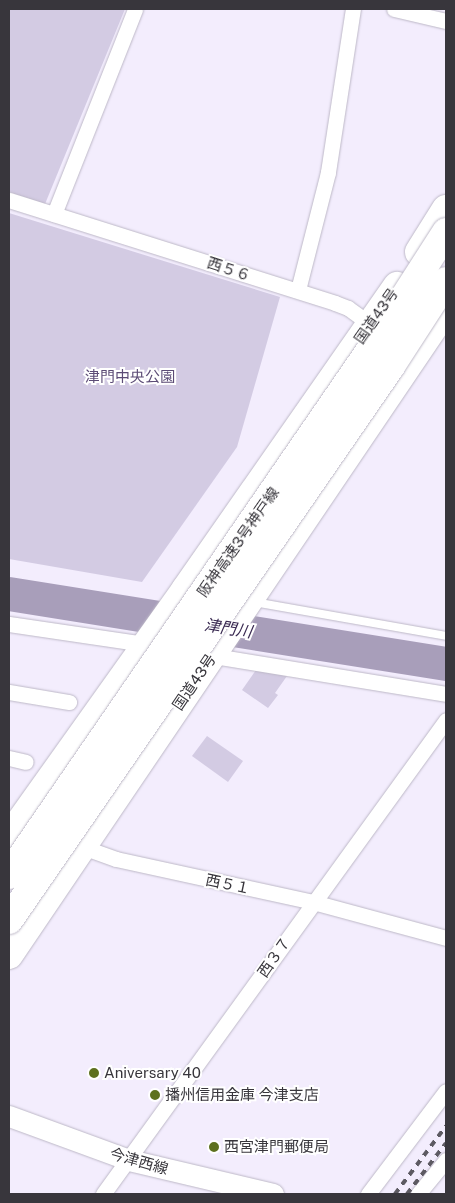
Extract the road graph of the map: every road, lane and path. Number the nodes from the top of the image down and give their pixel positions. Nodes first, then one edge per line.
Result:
1 (135, 9) edge
2 (353, 9) edge
3 (394, 9) edge
4 (446, 21) edge
5 (9, 200) edge
6 (446, 209) edge
7 (54, 214) junction
8 (446, 232) edge
9 (446, 281) edge
10 (298, 290) junction
11 (446, 309) edge
12 (370, 324) junction
13 (437, 338) edge
14 (182, 595) junction
15 (213, 595) dead end
16 (239, 602) junction
17 (9, 624) edge
18 (446, 636) edge
19 (149, 641) junction
20 (215, 652) junction
21 (9, 692) edge
22 (446, 694) edge
23 (69, 702) dead end
24 (446, 720) edge
25 (9, 758) edge
26 (26, 762) dead end
27 (9, 836) edge
28 (84, 846) junction
29 (9, 875) edge
30 (313, 902) junction
31 (9, 920) edge
32 (446, 938) edge
33 (9, 955) edge
34 (446, 1091) edge
35 (9, 1116) edge
36 (129, 1160) junction
37 (446, 1160) edge
38 (103, 1194) edge
39 (273, 1194) edge
40 (368, 1194) edge
41 (418, 1194) edge

1 - 7 street
2 - 10 street
3 - 4 street
5 - 7 street, 西５６
6 - 12 highway, 国道43号
7 - 10 street, 西５６
8 - 29 highway, 阪神高速3号神戸線, bridge
9 - 31 highway, 阪神高速3号神戸線, bridge
10 - 12 street, 西５６
11 - 13 highway, 国道43号
12 - 13 street, 西５６
12 - 14 highway, 国道43号
13 - 16 highway, 国道43号
14 - 15 lane
14 - 19 highway, 国道43号
16 - 18 lane
16 - 20 highway, 国道43号
17 - 19 street
19 - 20 street
19 - 27 highway, 国道43号
20 - 22 street
20 - 28 highway, 国道43号
21 - 23 street
24 - 30 street, 西３７
25 - 26 street
27 - 28 street, 西５１
28 - 30 street, 西５１
28 - 33 highway, 国道43号
30 - 32 street, 西５１
30 - 36 street, 西３７
34 - 40 street
35 - 36 street, 今津西線
36 - 38 street, 西３７
36 - 39 street, 今津西線
37 - 41 street

